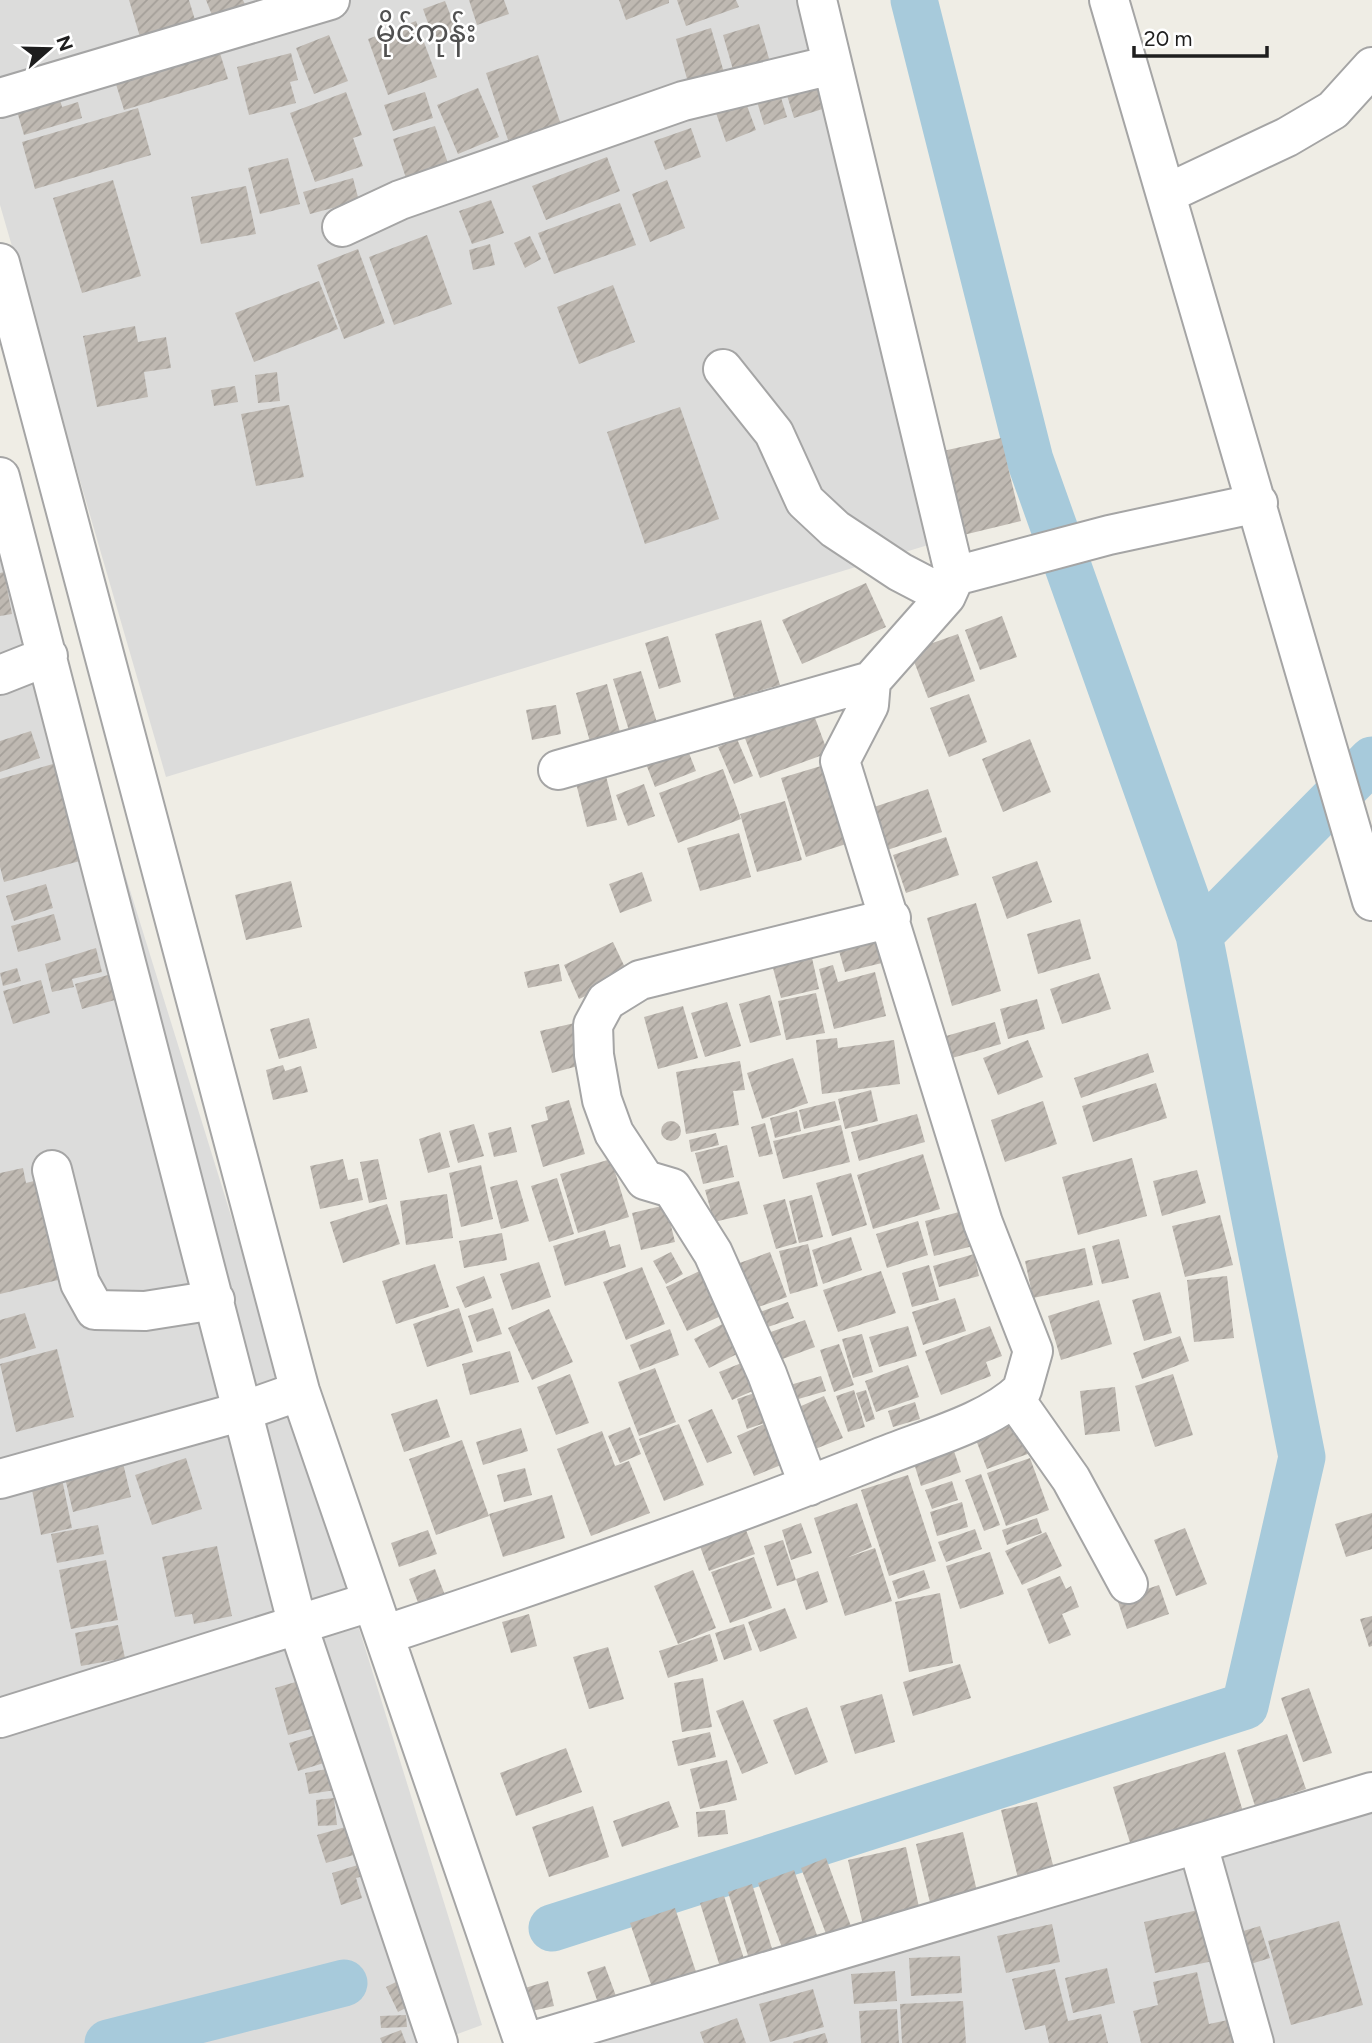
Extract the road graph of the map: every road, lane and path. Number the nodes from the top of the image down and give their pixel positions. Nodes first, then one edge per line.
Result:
1 (330, 0) edge
2 (817, 0) edge
3 (1110, 0) edge
4 (832, 65) junction
5 (1372, 67) edge
6 (0, 98) edge
7 (1168, 193) junction
8 (342, 227) dead end
9 (0, 263) edge
10 (723, 369) dead end
11 (0, 477) edge
12 (1258, 503) junction
13 (951, 586) junction
14 (48, 656) junction
15 (0, 676) edge
16 (871, 681) junction
17 (558, 770) dead end
18 (1371, 894) edge
19 (891, 918) junction
20 (52, 1170) dead end
21 (215, 1300) junction
22 (300, 1391) junction
23 (1014, 1398) junction
24 (243, 1410) junction
25 (0, 1479) edge
26 (809, 1486) junction
27 (1128, 1584) dead end
28 (342, 1619) junction
29 (0, 1718) edge
30 (1372, 1792) edge
31 (1198, 1845) junction
32 (438, 2043) edge
33 (525, 2043) edge
34 (1254, 2043) edge

1 - 6 street
2 - 4 street
3 - 7 street
4 - 8 street
4 - 13 street
5 - 7 street
7 - 12 street
9 - 22 street
10 - 13 street
11 - 14 street
12 - 13 street
12 - 18 street
13 - 16 street
14 - 15 street
14 - 21 street
16 - 17 street
16 - 19 street
19 - 23 street
19 - 26 street
20 - 21 street
21 - 24 street
22 - 24 street
22 - 28 street
23 - 26 street
23 - 27 street
24 - 25 street
24 - 28 street
26 - 28 street
28 - 29 street
28 - 32 street
28 - 33 street
30 - 31 street
31 - 33 street
31 - 34 street

